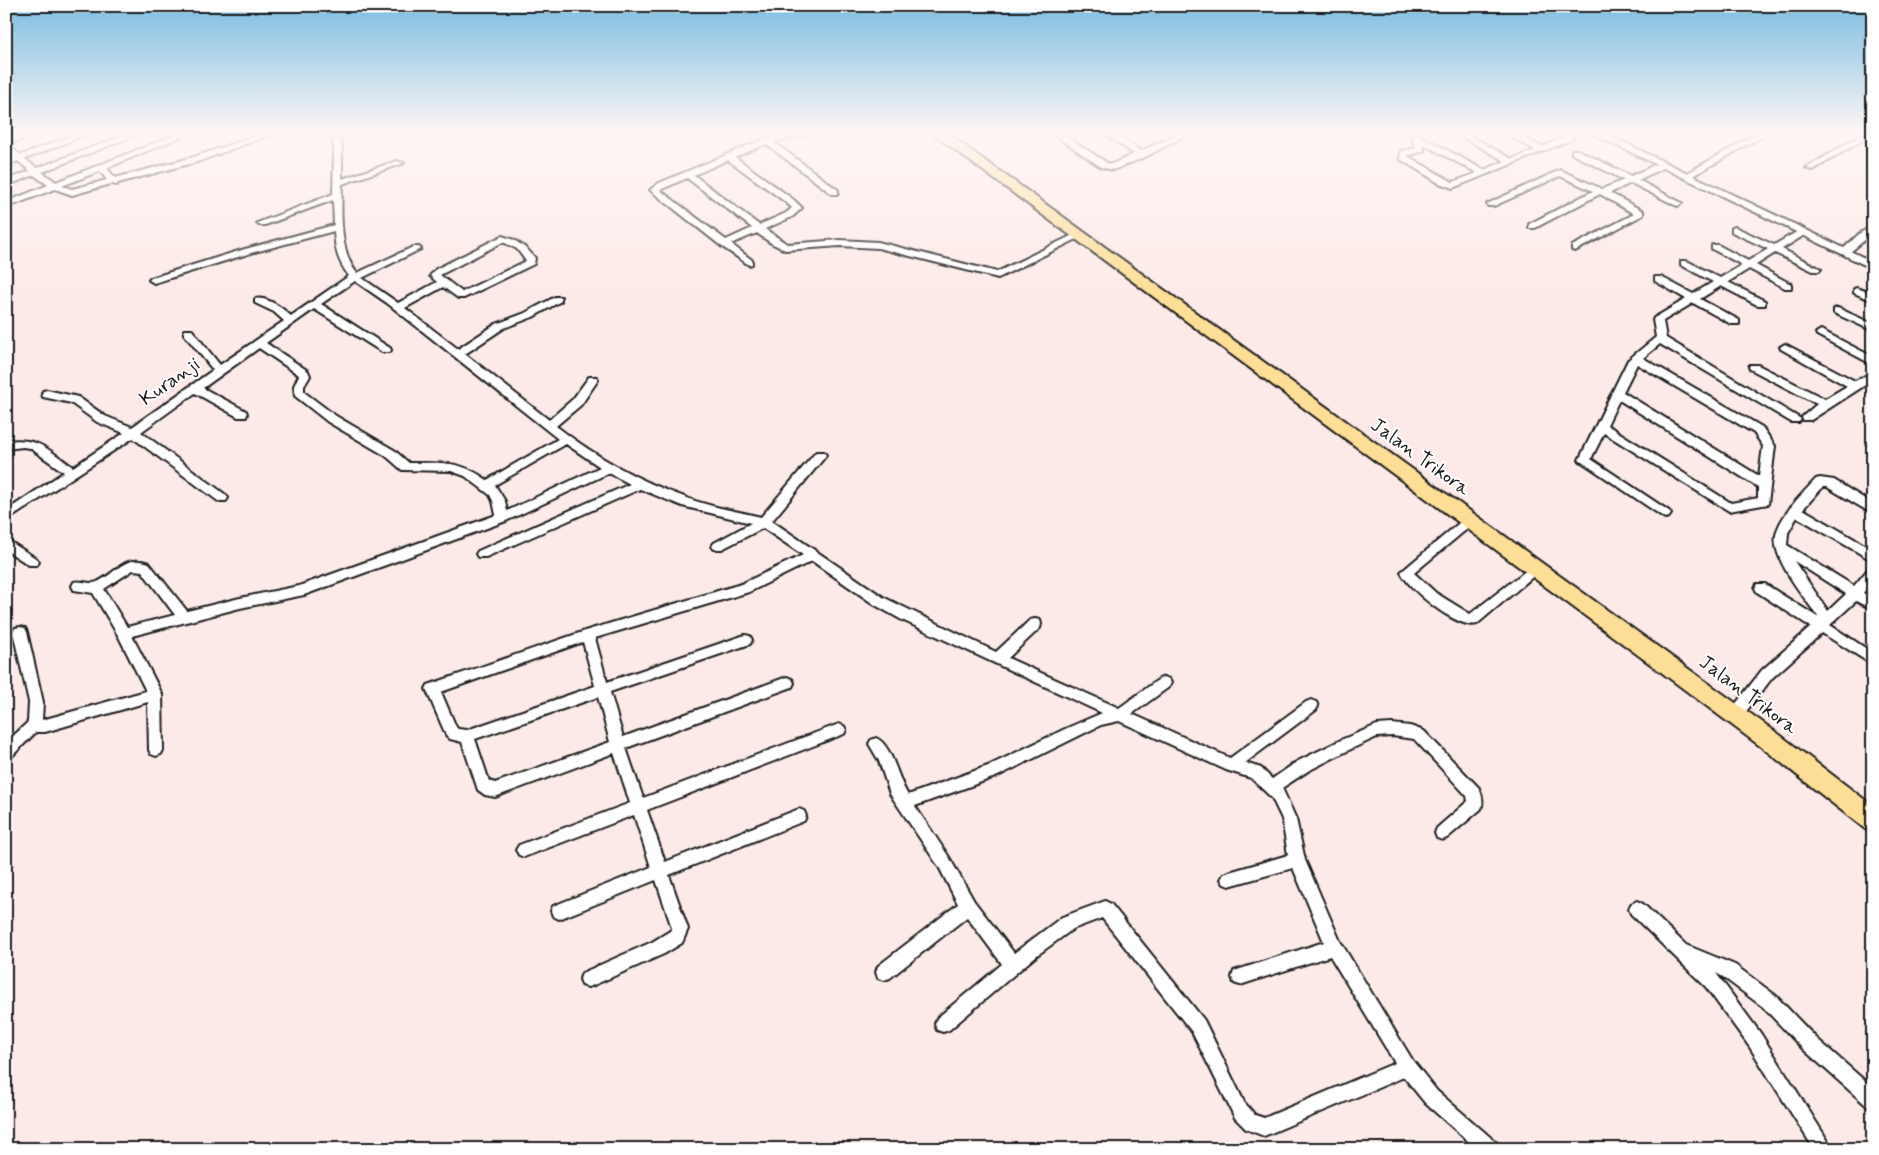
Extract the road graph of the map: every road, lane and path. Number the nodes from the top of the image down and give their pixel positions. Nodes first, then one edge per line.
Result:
1 (50, 187) edge
2 (58, 187) edge
3 (93, 187) edge
4 (337, 187) edge
5 (659, 187) edge
6 (705, 187) edge
7 (769, 187) edge
8 (828, 187) edge
9 (1014, 187) edge
10 (1528, 187) edge
11 (1592, 187) edge
12 (1608, 187) edge
13 (1646, 187) edge
14 (1709, 187) edge
15 (1600, 191) junction
16 (835, 192) dead end
17 (337, 195) junction
18 (1678, 203) dead end
19 (1491, 204) dead end
20 (6, 205) edge
21 (262, 223) dead end
22 (1532, 226) dead end
23 (339, 227) junction
24 (758, 228) junction
25 (1735, 230) dead end
26 (1873, 230) edge
27 (1803, 232) junction
28 (1080, 235) junction
29 (724, 244) junction
30 (1715, 247) dead end
31 (1576, 248) dead end
32 (416, 249) dead end
33 (1775, 250) junction
34 (1845, 252) junction
35 (749, 262) dead end
36 (1684, 263) dead end
37 (1749, 266) junction
38 (1873, 266) edge
39 (1816, 269) dead end
40 (355, 277) junction
41 (1658, 279) dead end
42 (154, 280) dead end
43 (1720, 282) junction
44 (443, 283) junction
45 (1788, 286) dead end
46 (1857, 291) dead end
47 (1694, 298) junction
48 (1873, 298) edge
49 (558, 299) dead end
50 (258, 301) dead end
51 (1761, 303) dead end
52 (314, 304) junction
53 (398, 307) junction
54 (1838, 311) dead end
55 (290, 321) junction
56 (1735, 322) dead end
57 (1873, 328) edge
58 (188, 332) dead end
59 (1821, 333) dead end
60 (1660, 339) junction
61 (258, 343) junction
62 (1785, 347) dead end
63 (386, 350) dead end
64 (458, 354) junction
65 (1635, 358) junction
66 (1873, 362) edge
67 (1754, 367) dead end
68 (219, 371) junction
69 (1873, 375) edge
70 (593, 380) dead end
71 (1855, 386) junction
72 (194, 388) junction
73 (1617, 393) junction
74 (47, 394) dead end
75 (1825, 404) junction
76 (242, 414) dead end
77 (1807, 417) dead end
78 (1796, 419) dead end
79 (549, 426) junction
80 (1601, 426) junction
81 (133, 432) junction
82 (566, 439) junction
83 (6, 445) edge
84 (820, 455) dead end
85 (609, 468) junction
86 (72, 472) junction
87 (492, 482) dead end
88 (640, 484) junction
89 (1764, 485) junction
90 (222, 498) dead end
91 (1796, 510) junction
92 (1873, 510) edge
93 (1665, 514) dead end
94 (6, 517) edge
95 (502, 518) junction
96 (1469, 521) junction
97 (764, 522) junction
98 (6, 544) edge
99 (718, 546) dead end
100 (1781, 547) junction
101 (482, 554) dead end
102 (812, 556) junction
103 (1873, 556) edge
104 (33, 562) dead end
105 (1536, 569) junction
106 (1873, 571) edge
107 (78, 586) dead end
108 (96, 588) junction
109 (1761, 588) dead end
110 (1854, 594) junction
111 (1873, 605) edge
112 (184, 617) junction
113 (1034, 624) dead end
114 (1825, 624) junction
115 (20, 632) dead end
116 (124, 633) junction
117 (588, 635) junction
118 (745, 640) dead end
119 (998, 659) junction
120 (1873, 660) edge
121 (787, 683) dead end
122 (1164, 683) dead end
123 (603, 688) junction
124 (155, 694) junction
125 (1312, 706) dead end
126 (1121, 714) junction
127 (1736, 714) junction
128 (35, 724) junction
129 (839, 730) dead end
130 (467, 736) junction
131 (876, 744) dead end
132 (618, 745) junction
133 (156, 750) dead end
134 (6, 753) edge
135 (1231, 765) junction
136 (1271, 788) junction
137 (905, 803) junction
138 (640, 806) junction
139 (799, 816) dead end
140 (1873, 821) edge
141 (1442, 833) dead end
142 (524, 850) dead end
143 (1297, 860) junction
144 (662, 870) junction
145 (1229, 879) dead end
146 (968, 906) junction
147 (1638, 909) dead end
148 (558, 911) dead end
149 (1334, 947) junction
150 (1679, 949) junction
151 (1013, 965) junction
152 (884, 972) dead end
153 (1240, 977) dead end
154 (588, 979) dead end
155 (943, 1024) dead end
156 (1407, 1067) junction
157 (1873, 1100) edge
158 (1491, 1149) edge
159 (1824, 1149) edge

1 - 20 street
2 - 3 street
4 - 17 street
5 - 29 street
6 - 24 street
7 - 24 street
8 - 16 street
9 - 28 main road, Jalan Trikora
10 - 19 street
11 - 15 street
12 - 15 street
13 - 18 street
14 - 27 street
15 - 22 street
15 - 31 street
17 - 21 street
17 - 23 street
23 - 40 street
23 - 42 street
24 - 28 street
24 - 29 street
25 - 33 street
26 - 34 street
27 - 33 street
27 - 34 street
28 - 96 main road, Jalan Trikora
29 - 35 street
30 - 37 street
32 - 40 street, Kuranji
33 - 37 street
33 - 39 street
34 - 38 street
36 - 43 street
37 - 43 street
37 - 45 street
40 - 52 street, Kuranji
40 - 53 street
41 - 47 street
43 - 47 street
43 - 51 street
44 - 44 street
44 - 53 street
46 - 48 street
47 - 56 street
47 - 60 street
49 - 64 street
50 - 55 street
52 - 55 street, Kuranji
52 - 63 street
53 - 64 street
54 - 57 street
55 - 61 street, Kuranji
58 - 68 street
59 - 66 street
60 - 65 street
60 - 78 street
61 - 68 street, Kuranji
61 - 95 street
62 - 71 street
64 - 79 street
65 - 73 street
65 - 89 street
67 - 75 street
68 - 72 street, Kuranji
69 - 71 street
70 - 79 street
71 - 75 street
72 - 76 street
72 - 81 street, Kuranji
73 - 80 street
73 - 89 street
74 - 81 street
75 - 77 street
79 - 82 street
80 - 89 street
80 - 93 street
81 - 86 street, Kuranji
81 - 90 street
82 - 85 street
82 - 87 street
83 - 86 street
84 - 97 street
85 - 88 street
85 - 95 street
86 - 94 street, Kuranji
88 - 97 street
88 - 101 street
91 - 92 street
91 - 100 street
91 - 103 street
95 - 112 street
96 - 105 main road, Jalan Trikora
96 - 105 street
97 - 99 street
97 - 102 street
98 - 104 street
100 - 110 street
100 - 114 street
102 - 117 street
102 - 119 street
105 - 127 main road, Jalan Trikora
106 - 110 street
107 - 108 street
108 - 112 street
108 - 116 street
109 - 114 street
110 - 111 street
110 - 114 street
112 - 116 street
113 - 119 street
114 - 120 street
114 - 127 street
115 - 128 street
116 - 124 street
117 - 123 street
117 - 130 street
118 - 123 street
119 - 126 street
121 - 132 street
122 - 126 street
123 - 130 street
123 - 132 street
124 - 128 street
124 - 133 street
125 - 135 street
126 - 135 street
126 - 137 street
127 - 140 main road, Jalan Trikora
128 - 134 street
129 - 138 street
130 - 132 street
131 - 137 street
132 - 138 street
135 - 136 street
136 - 141 street
136 - 143 street
137 - 146 street
138 - 142 street
138 - 144 street
139 - 144 street
143 - 145 street
143 - 149 street
144 - 148 street
144 - 154 street
146 - 151 street
146 - 152 street
147 - 150 street
149 - 153 street
149 - 156 street
150 - 157 street
150 - 159 street
151 - 155 street
151 - 156 street
156 - 158 street

